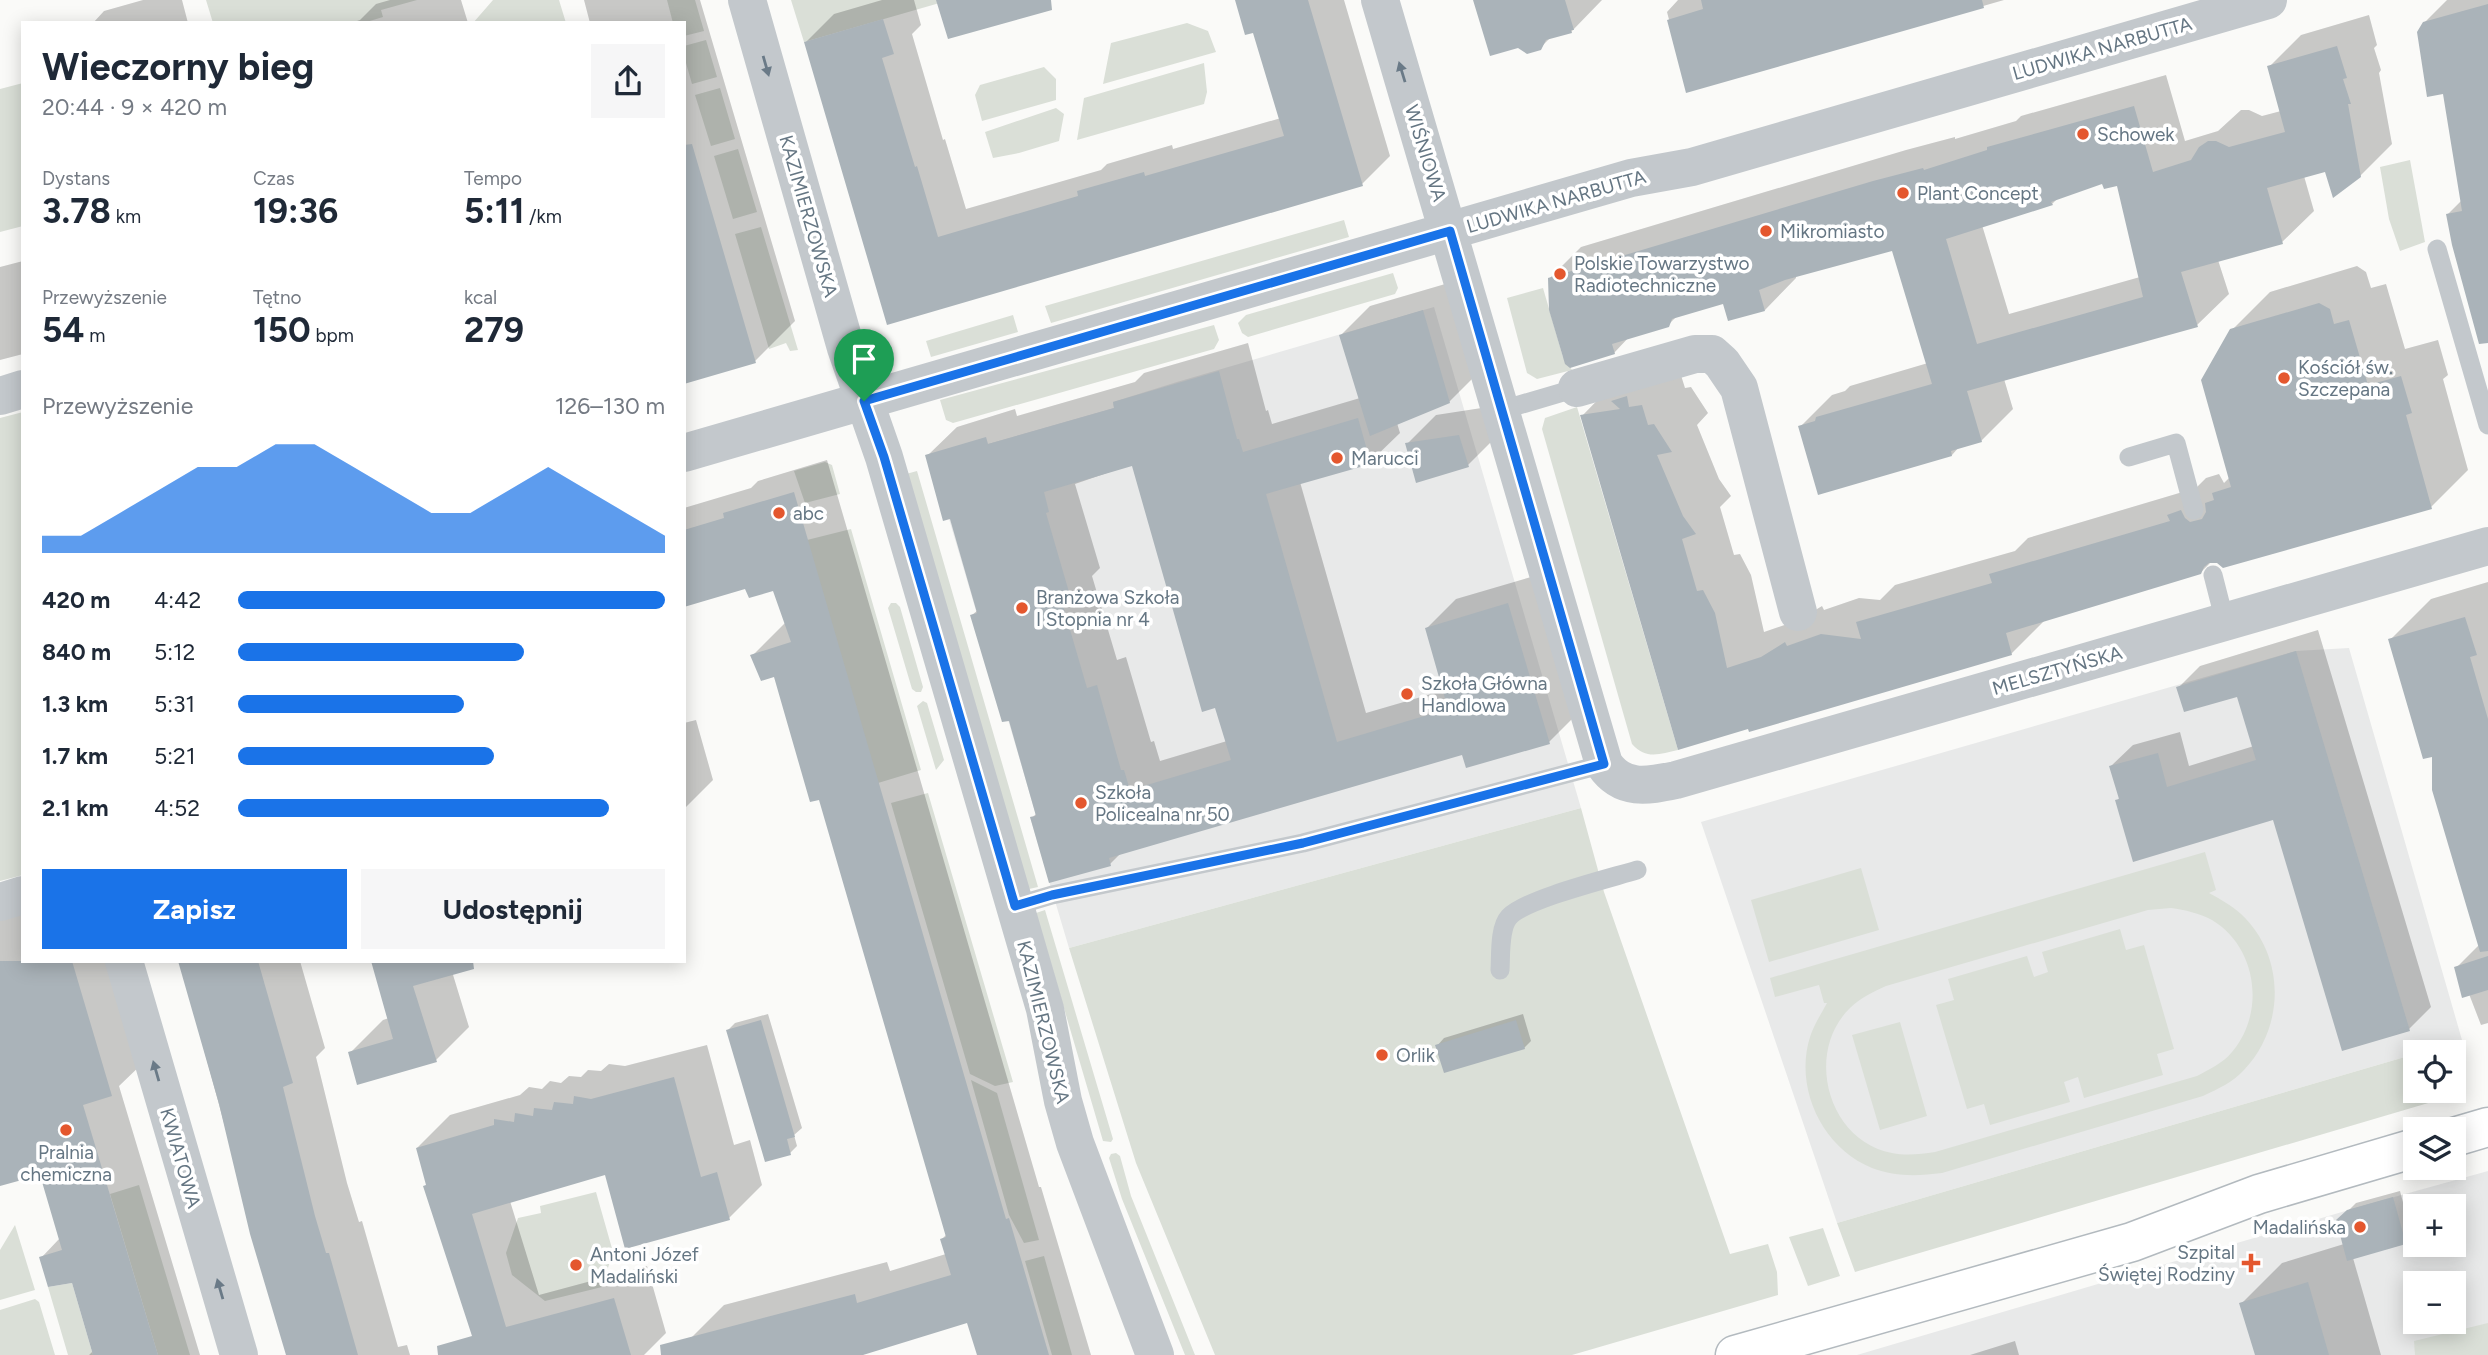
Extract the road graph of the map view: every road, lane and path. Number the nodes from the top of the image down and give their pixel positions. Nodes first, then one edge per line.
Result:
1 (747, 0) edge
2 (1380, 0) edge
3 (2268, 0) edge
4 (1450, 231) junction
5 (2437, 249) dead end
6 (1577, 388) joint
7 (21, 390) edge
8 (0, 396) edge
9 (864, 401) junction
10 (1502, 410) junction
11 (2488, 425) edge
12 (686, 452) edge
13 (2129, 457) dead end
14 (2194, 510) dead end
15 (2488, 545) edge
16 (2213, 575) dead end
17 (1798, 612) dead end
18 (2225, 622) junction
19 (1614, 773) junction
20 (1637, 870) dead end
21 (21, 896) edge
22 (0, 902) edge
23 (1015, 906) junction
24 (125, 963) edge
25 (1500, 970) dead end
26 (2488, 1127) edge
27 (2466, 1133) edge
28 (2403, 1152) edge
29 (1819, 1344) edge
30 (239, 1355) edge
31 (1155, 1355) edge
32 (1735, 1355) edge

1 -> 9 street, KAZIMIERZOWSKA
4 -> 2 street, WIŚNIOWA
3 - 4 street, LUDWIKA NARBUTTA
4 - 9 street, LUDWIKA NARBUTTA
4 - 10 street, WIŚNIOWA
5 - 11 lane
6 - 10 lane
6 - 17 street
7 - 8 street
9 - 12 street, LUDWIKA NARBUTTA
9 - 23 street, KAZIMIERZOWSKA
10 - 19 street, WIŚNIOWA
13 - 14 lane
15 - 18 street, MELSZTYŃSKA
16 - 18 lane
18 - 19 street, MELSZTYŃSKA
19 - 23 lane
20 - 25 lane
21 - 22 street
23 - 31 street, KAZIMIERZOWSKA
30 -> 24 street, KWIATOWA
26 - 27 street
28 - 29 street
29 - 32 street

